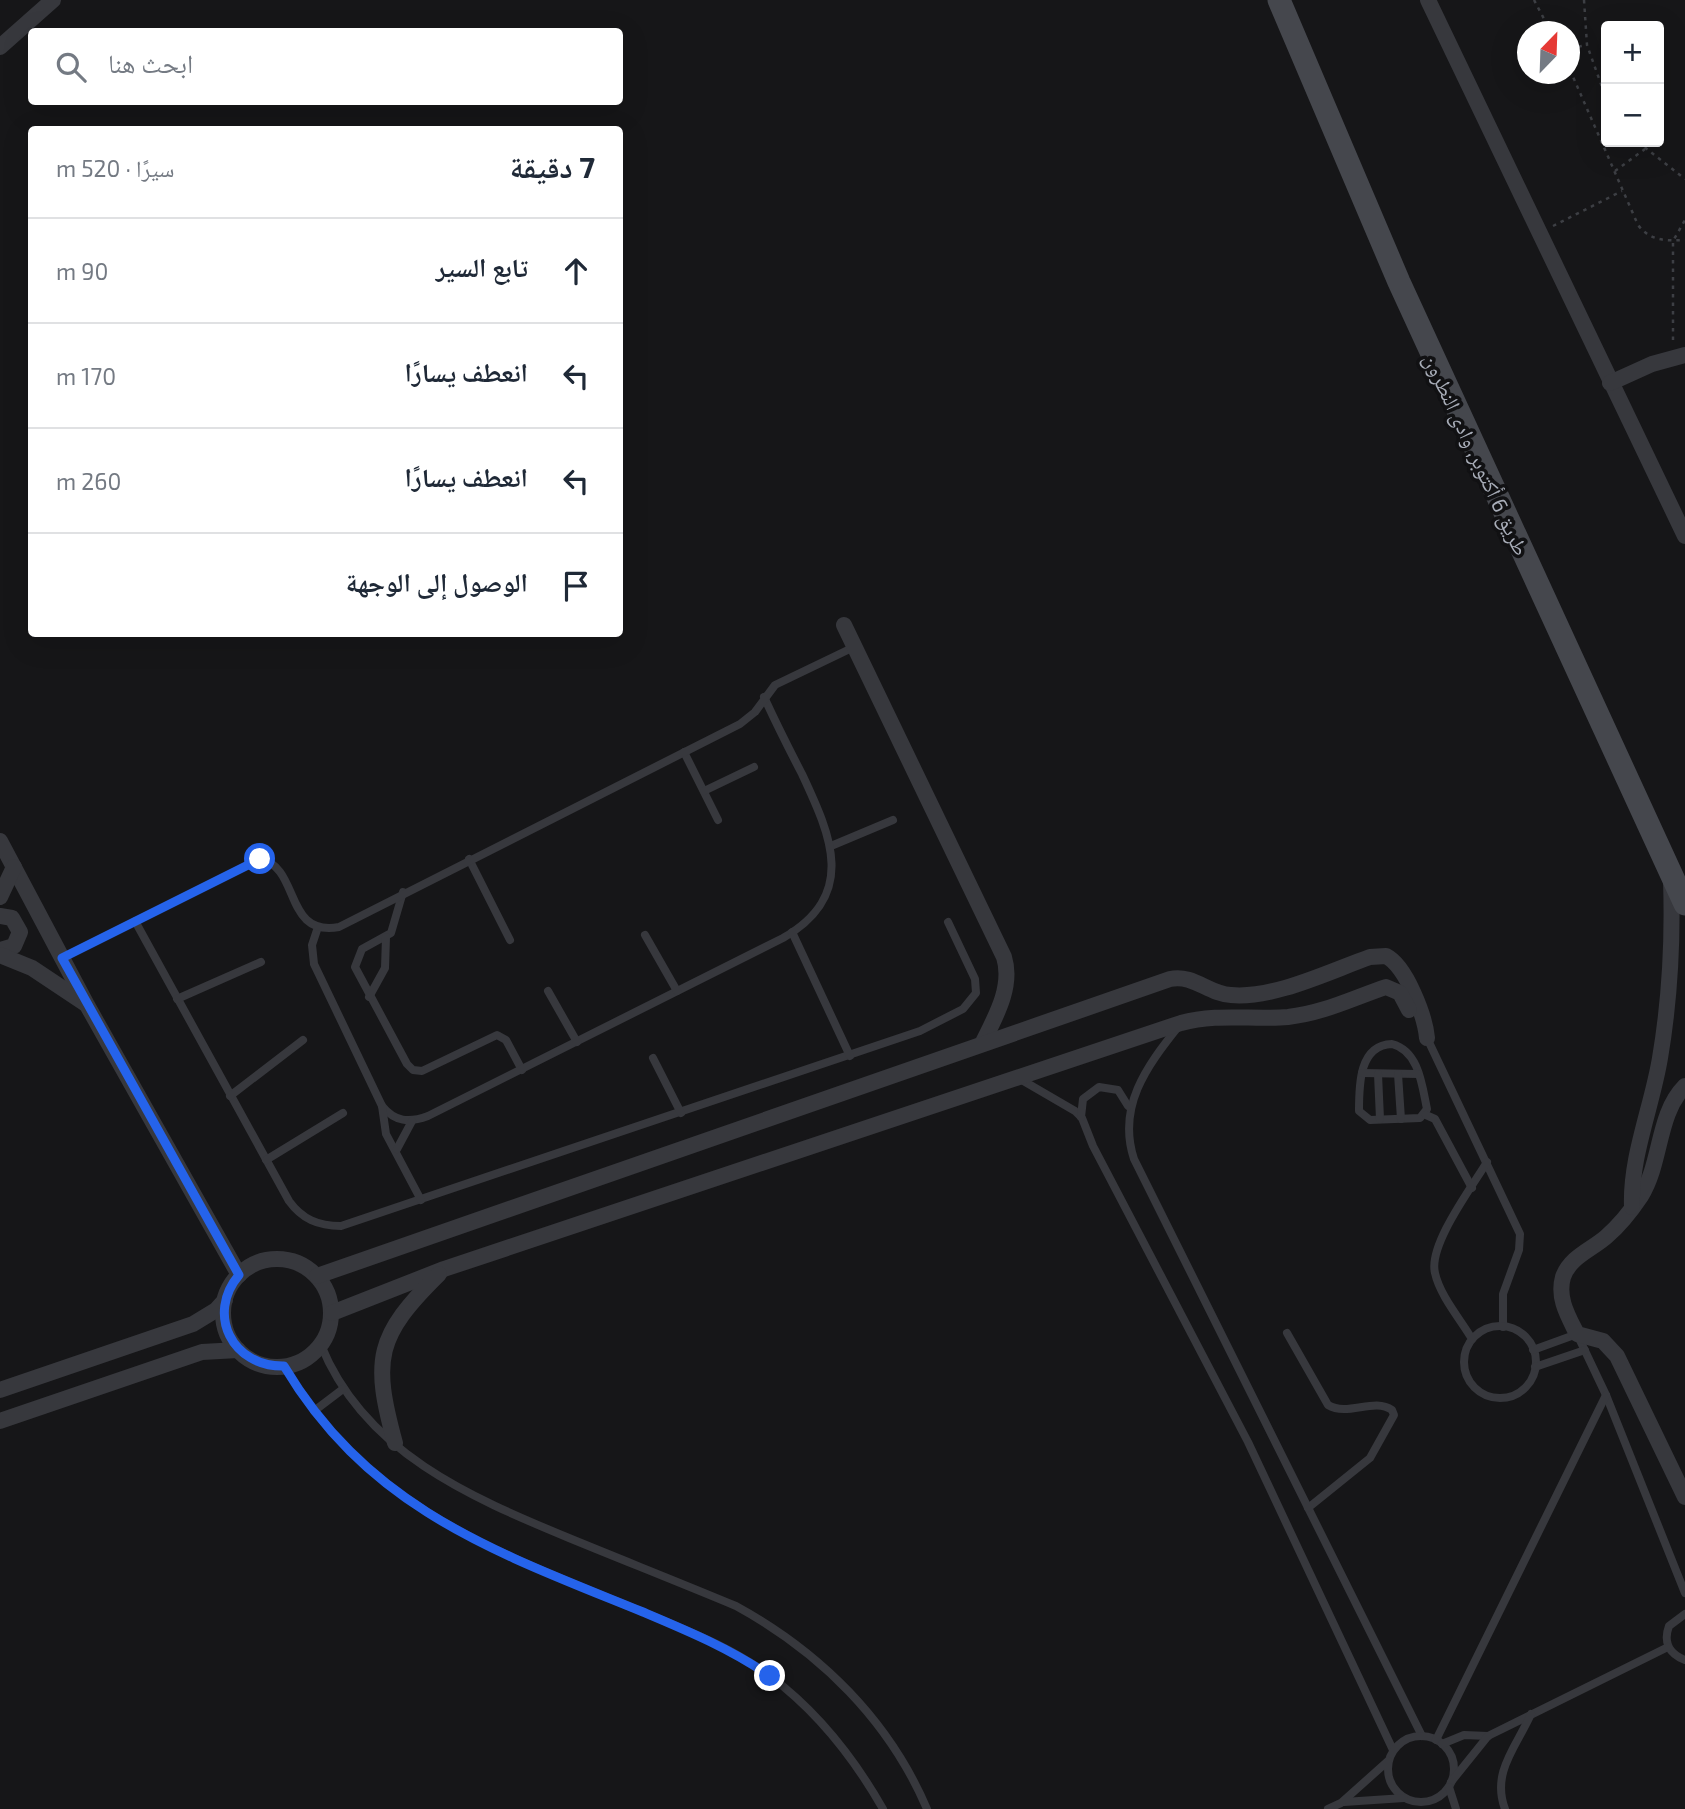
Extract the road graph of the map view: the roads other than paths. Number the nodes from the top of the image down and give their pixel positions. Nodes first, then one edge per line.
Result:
1 (53, 0) edge
2 (1279, 0) edge
3 (1428, 0) edge
4 (0, 47) edge
5 (1679, 356) edge
6 (1610, 383) junction
7 (1685, 536) edge
8 (844, 625) dead end
9 (854, 647) junction
10 (764, 697) junction
11 (684, 752) junction
12 (754, 766) dead end
13 (704, 791) junction
14 (718, 820) dead end
15 (893, 820) dead end
16 (0, 841) edge
17 (831, 846) junction
18 (469, 859) junction
19 (14, 867) junction
20 (1671, 874) junction
21 (403, 892) junction
22 (0, 897) edge
23 (1685, 904) edge
24 (0, 916) edge
25 (135, 921) junction
26 (948, 922) dead end
27 (318, 928) junction
28 (792, 932) junction
29 (645, 935) dead end
30 (386, 937) junction
31 (510, 940) dead end
32 (0, 952) edge
33 (62, 958) junction
34 (1394, 960) junction
35 (261, 962) dead end
36 (1386, 987) junction
37 (1212, 990) junction
38 (548, 991) dead end
39 (677, 991) junction
40 (369, 997) junction
41 (177, 999) junction
42 (87, 1005) junction
43 (1214, 1016) junction
44 (1181, 1023) junction
45 (1427, 1038) junction
46 (303, 1040) dead end
47 (577, 1042) junction
48 (984, 1042) junction
49 (850, 1056) junction
50 (653, 1058) dead end
51 (522, 1070) junction
52 (1362, 1073) junction
53 (1378, 1074) junction
54 (1398, 1074) junction
55 (1418, 1074) junction
56 (1017, 1077) junction
57 (1685, 1086) edge
58 (230, 1096) junction
59 (382, 1106) junction
60 (1128, 1107) junction
61 (343, 1113) dead end
62 (681, 1113) junction
63 (1426, 1115) junction
64 (1082, 1118) junction
65 (1380, 1119) junction
66 (1401, 1119) junction
67 (412, 1121) junction
68 (397, 1149) junction
69 (266, 1160) junction
70 (1487, 1162) junction
71 (1472, 1188) junction
72 (421, 1200) junction
73 (1632, 1207) junction
74 (444, 1269) junction
75 (239, 1275) junction
76 (317, 1276) junction
77 (225, 1300) junction
78 (332, 1313) junction
79 (1503, 1327) junction
80 (1287, 1333) dead end
81 (1577, 1334) junction
82 (1472, 1339) junction
83 (321, 1345) junction
84 (238, 1350) junction
85 (1534, 1350) junction
86 (1585, 1350) junction
87 (284, 1366) junction
88 (1535, 1367) junction
89 (343, 1389) junction
90 (0, 1390) edge
91 (1606, 1395) junction
92 (314, 1411) junction
93 (0, 1421) edge
94 (395, 1443) junction
95 (1685, 1497) edge
96 (1308, 1507) junction
97 (1685, 1593) edge
98 (1685, 1614) edge
99 (1668, 1647) junction
100 (1685, 1660) edge
101 (1531, 1714) junction
102 (1422, 1735) junction
103 (1488, 1735) junction
104 (1439, 1742) junction
105 (1394, 1750) junction
106 (1388, 1761) junction
107 (1450, 1784) junction
108 (1405, 1798) junction
109 (1416, 1801) junction
110 (1341, 1802) junction
111 (926, 1807) edge
112 (883, 1809) edge
113 (916, 1809) edge
114 (1328, 1809) edge
115 (1422, 1809) edge
116 (1456, 1809) edge
117 (1505, 1809) edge

1 - 4 street
2 - 20 street, طريق 6 أكتوبر, وادى النطرون
3 - 6 street
5 - 6 street
6 - 7 street
8 - 9 street
9 - 10 lane
9 - 48 street
10 - 11 lane
10 - 17 lane
11 - 13 lane
11 - 18 lane
12 - 13 lane
13 - 14 lane
15 - 17 lane
16 - 19 street
17 - 28 lane
18 - 21 lane
18 - 31 lane
19 - 22 street
19 - 33 street
20 - 23 street, طريق 6 أكتوبر, وادى النطرون
20 - 73 street
21 - 27 lane
21 - 30 lane
24 - 32 street
25 - 27 lane
25 - 33 lane
25 - 41 lane
26 - 49 lane
27 - 59 lane
28 - 39 lane
28 - 49 lane
29 - 39 lane
30 - 40 lane
30 - 40 lane
32 - 42 street
33 - 42 street
34 - 36 street
34 - 37 street
34 - 45 street
35 - 41 lane
36 - 43 street
36 - 45 street
37 - 43 street
37 - 48 street
38 - 47 lane
39 - 47 lane
40 - 51 lane
41 - 58 lane
42 - 75 street
43 - 44 street
44 - 56 street
44 - 60 lane
45 - 70 lane
46 - 58 lane
47 - 51 lane
48 - 76 street
49 - 62 lane
50 - 62 lane
51 - 67 lane
52 - 53 lane
52 - 55 lane
52 - 65 lane
53 - 54 lane
53 - 65 lane
54 - 55 lane
54 - 66 lane
55 - 63 lane
56 - 64 lane
56 - 74 street
57 - 73 street
58 - 69 lane
59 - 67 lane
59 - 68 lane
60 - 64 lane
60 - 96 lane
61 - 69 lane
62 - 72 lane
63 - 66 lane
63 - 71 lane
64 - 105 lane
65 - 66 lane
67 - 68 lane
68 - 72 lane
69 - 72 lane
70 - 71 lane
70 - 79 lane
71 - 82 lane
73 - 81 street
74 - 78 street
74 - 94 street
75 - 76 street
75 - 77 street
76 - 78 street
77 - 84 street
77 - 90 street
78 - 83 street
79 - 82 lane
79 - 85 lane
80 - 96 lane
81 - 85 lane
81 - 86 lane
81 - 95 street
82 - 88 lane
83 - 87 street
83 - 89 lane
84 - 87 street
84 - 93 street
85 - 88 lane
86 - 88 lane
86 - 91 lane
87 - 92 lane
89 - 92 lane
89 - 94 lane
91 - 97 lane
91 - 104 lane
92 - 112 lane
94 - 111 lane
96 - 102 lane
98 - 99 lane
99 - 100 lane
99 - 101 lane
101 - 103 lane
101 - 117 lane
102 - 104 lane
102 - 105 lane
103 - 104 lane
103 - 107 lane
104 - 107 lane
105 - 106 lane
106 - 108 lane
106 - 110 lane
107 - 109 lane
107 - 116 lane
108 - 109 lane
108 - 110 lane
109 - 115 lane
110 - 114 lane
111 - 113 lane

